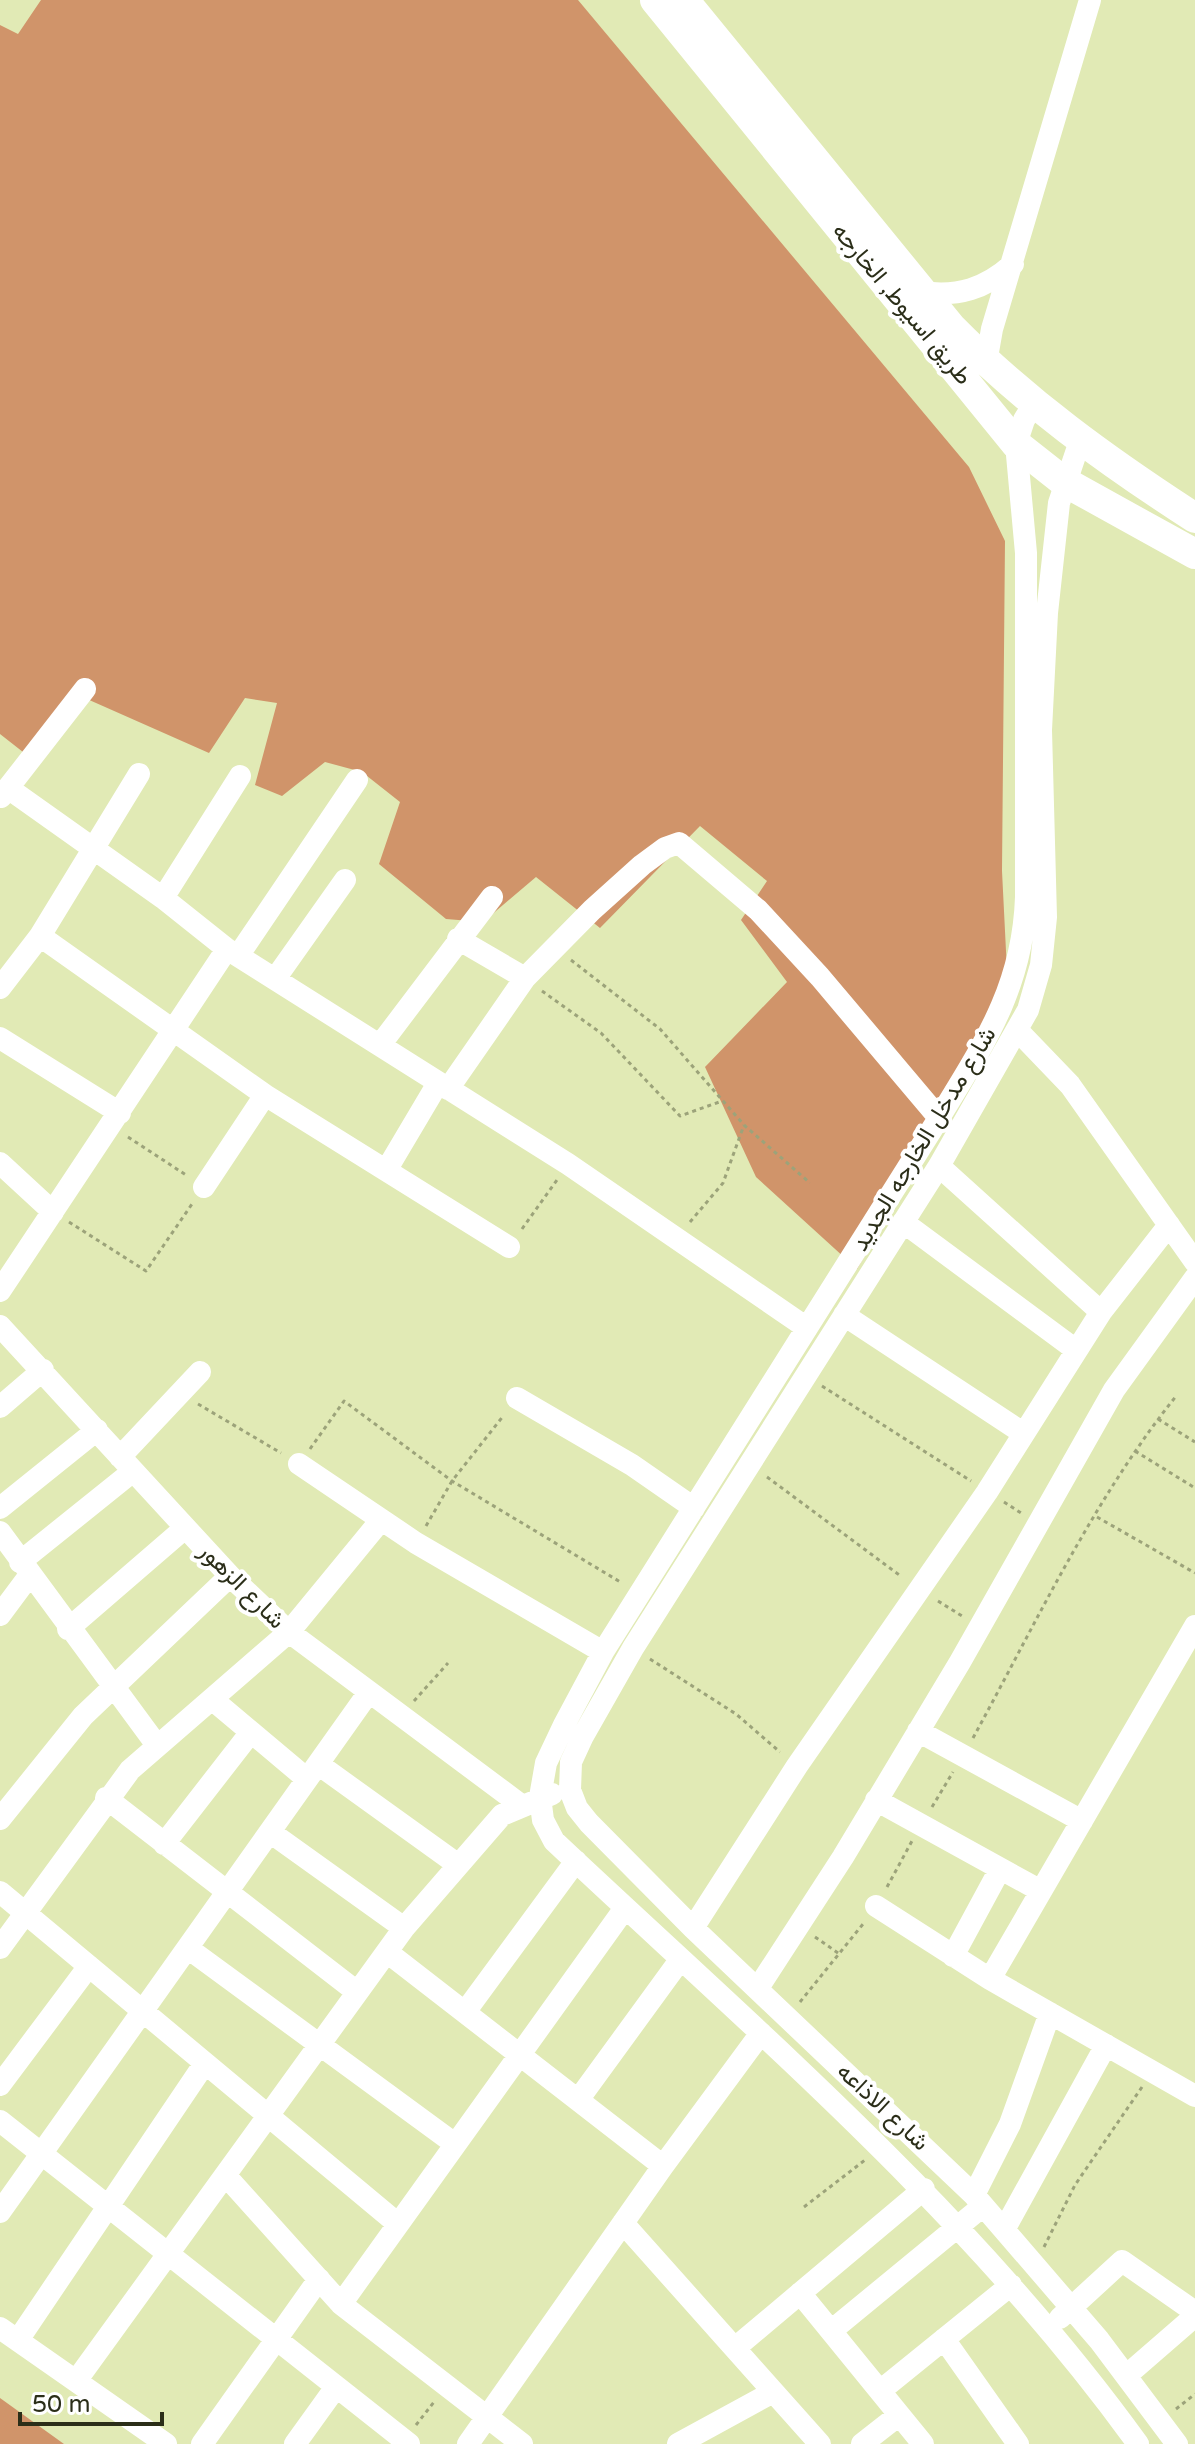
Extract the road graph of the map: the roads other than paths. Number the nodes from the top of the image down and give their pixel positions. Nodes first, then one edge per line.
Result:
1 (655, 0) edge
2 (684, 0) edge
3 (1090, 0) edge
4 (1014, 263) junction
5 (913, 300) junction
6 (986, 363) junction
7 (1033, 405) junction
8 (1080, 441) junction
9 (1016, 444) junction
10 (1063, 481) junction
11 (1195, 518) edge
12 (1195, 554) edge
13 (1024, 613) junction
14 (1047, 613) junction
15 (85, 689) dead end
16 (139, 774) dead end
17 (240, 776) dead end
18 (357, 780) dead end
19 (4, 793) edge
20 (91, 848) junction
21 (345, 880) dead end
22 (492, 897) dead end
23 (163, 898) junction
24 (40, 936) junction
25 (458, 939) junction
26 (233, 952) junction
27 (525, 978) junction
28 (275, 979) junction
29 (0, 988) edge
30 (172, 1030) junction
31 (1019, 1032) junction
32 (0, 1038) edge
33 (380, 1045) junction
34 (443, 1086) junction
35 (265, 1095) junction
36 (939, 1118) junction
37 (116, 1120) junction
38 (0, 1163) edge
39 (939, 1166) junction
40 (387, 1169) junction
41 (204, 1187) road end
42 (53, 1212) junction
43 (903, 1222) junction
44 (1169, 1225) junction
45 (509, 1247) road end
46 (1195, 1262) edge
47 (1195, 1278) edge
48 (0, 1291) edge
49 (1101, 1312) junction
50 (844, 1315) junction
51 (0, 1326) edge
52 (807, 1328) junction
53 (1076, 1350) junction
54 (43, 1370) junction
55 (200, 1372) dead end
56 (517, 1398) road end
57 (0, 1407) edge
58 (97, 1430) junction
59 (1023, 1433) junction
60 (126, 1464) junction
61 (299, 1464) road end
62 (0, 1508) edge
63 (694, 1508) junction
64 (381, 1520) junction
65 (185, 1528) junction
66 (0, 1532) edge
67 (24, 1569) junction
68 (230, 1576) junction
69 (0, 1615) edge
70 (1195, 1626) edge
71 (68, 1629) junction
72 (289, 1632) junction
73 (603, 1652) junction
74 (112, 1688) junction
75 (369, 1692) junction
76 (213, 1700) junction
77 (918, 1731) junction
78 (251, 1732) junction
79 (156, 1744) junction
80 (313, 1771) junction
81 (570, 1790) junction
82 (106, 1798) junction
83 (876, 1800) junction
84 (530, 1801) junction
85 (0, 1819) edge
86 (1082, 1821) junction
87 (270, 1832) junction
88 (164, 1844) junction
89 (576, 1861) junction
90 (457, 1864) junction
91 (999, 1871) junction
92 (1041, 1891) junction
93 (0, 1892) edge
94 (227, 1892) junction
95 (876, 1906) road end
96 (625, 1908) junction
97 (25, 1913) junction
98 (404, 1928) junction
99 (693, 1928) junction
100 (0, 1948) edge
101 (189, 1949) junction
102 (387, 1952) junction
103 (953, 1956) junction
104 (680, 1960) junction
105 (89, 1966) junction
106 (990, 1979) junction
107 (758, 1988) junction
108 (357, 1992) junction
109 (143, 2011) junction
110 (465, 2012) junction
111 (1050, 2013) junction
112 (761, 2033) junction
113 (320, 2045) junction
114 (1106, 2045) junction
115 (520, 2055) junction
116 (205, 2063) junction
117 (0, 2085) edge
118 (1195, 2096) edge
119 (578, 2100) junction
120 (269, 2116) junction
121 (0, 2121) edge
122 (455, 2144) junction
123 (42, 2154) junction
124 (663, 2166) junction
125 (226, 2176) junction
126 (924, 2189) junction
127 (979, 2200) junction
128 (108, 2206) junction
129 (0, 2212) edge
130 (623, 2223) junction
131 (398, 2224) junction
132 (957, 2227) junction
133 (1004, 2230) junction
134 (169, 2255) junction
135 (319, 2279) junction
136 (1011, 2285) junction
137 (800, 2293) junction
138 (341, 2304) junction
139 (1071, 2309) junction
140 (1195, 2314) edge
141 (1048, 2328) junction
142 (831, 2331) junction
143 (9, 2334) edge
144 (276, 2339) junction
145 (944, 2339) junction
146 (735, 2348) junction
147 (1127, 2375) junction
148 (76, 2381) junction
149 (336, 2387) junction
150 (880, 2391) junction
151 (773, 2392) junction
152 (899, 2415) junction
153 (488, 2416) junction
154 (407, 2442) edge
155 (818, 2443) edge
156 (166, 2444) edge
157 (202, 2444) edge
158 (295, 2444) edge
159 (468, 2444) edge
160 (522, 2444) edge
161 (678, 2444) edge
162 (862, 2444) edge
163 (923, 2444) edge
164 (1018, 2444) edge
165 (1138, 2444) edge
166 (1177, 2444) edge

1 - 5 highway, طريق اسيوط, الخارجه
2 - 5 highway, طريق اسيوط, الخارجه
3 - 4 street
4 - 5 street
4 - 6 street
5 - 6 highway, طريق اسيوط, الخارجه
5 - 9 highway, طريق اسيوط, الخارجه
6 - 7 highway, طريق اسيوط, الخارجه
7 - 8 highway, طريق اسيوط, الخارجه
7 - 9 street, شارع مدخل الخارجه الجديد
8 - 10 street, شارع مدخل الخارجه الجديد
8 - 11 highway, طريق اسيوط, الخارجه
9 - 10 highway, طريق اسيوط, الخارجه
9 - 13 street, شارع مدخل الخارجه الجديد
10 - 12 highway, طريق اسيوط, الخارجه
10 - 14 street, شارع مدخل الخارجه الجديد
13 - 14 street
13 - 36 street, شارع مدخل الخارجه الجديد
14 - 31 street, شارع مدخل الخارجه الجديد
15 - 19 street
16 - 20 street
17 - 23 street
18 - 26 street
19 - 20 street
20 - 23 street
20 - 24 street
21 - 28 street
22 - 25 street
23 - 26 street
24 - 29 street
24 - 30 street
25 - 27 street
25 - 33 street
26 - 28 street
26 - 30 street
27 - 34 street
27 - 36 street
28 - 33 street
30 - 35 street
30 - 37 street
31 - 39 street, شارع مدخل الخارجه الجديد
31 - 44 street
32 - 37 street
33 - 34 street
34 - 40 street
34 - 52 street
35 - 40 street
35 - 41 street
36 - 52 street, شارع مدخل الخارجه الجديد
37 - 42 street
38 - 42 street
39 - 43 street, شارع مدخل الخارجه الجديد
39 - 49 street
40 - 45 street
42 - 48 street
43 - 50 street, شارع مدخل الخارجه الجديد
43 - 53 street
44 - 46 street
44 - 49 street
47 - 77 street
49 - 53 street
50 - 59 street
50 - 81 street, شارع مدخل الخارجه الجديد
51 - 54 street, شارع الزهور
52 - 63 street, شارع مدخل الخارجه الجديد
53 - 59 street
54 - 57 street
54 - 58 street, شارع الزهور
55 - 60 street
56 - 63 street
58 - 60 street, شارع الزهور
58 - 62 street
59 - 99 street
60 - 65 street, شارع الزهور
60 - 67 street
61 - 64 street
63 - 73 street, شارع مدخل الخارجه الجديد
64 - 72 street
64 - 73 street
65 - 68 street, شارع الزهور
65 - 71 street
66 - 67 street
67 - 69 street
67 - 71 street
68 - 72 street, شارع الزهور
68 - 74 street
70 - 86 street
71 - 74 street
72 - 75 street, شارع الزهور
72 - 76 street
73 - 84 street, شارع مدخل الخارجه الجديد
74 - 79 street
74 - 85 street
75 - 80 street
75 - 84 street, شارع الزهور
76 - 78 street
76 - 79 street
77 - 83 street
77 - 86 street
78 - 80 street
78 - 88 street
79 - 82 street
80 - 87 street
80 - 90 street
81 - 84 street
81 - 99 street, شارع الاذاعه
82 - 88 street
82 - 97 street
83 - 91 street
83 - 107 street
84 - 89 street, شارع الاذاعه
84 - 90 street
86 - 92 street
87 - 94 street
87 - 98 street
88 - 94 street
89 - 96 street, شارع الاذاعه
89 - 110 street
90 - 98 street
91 - 92 street
91 - 103 street
92 - 106 street
93 - 97 street
94 - 101 street
94 - 108 street
95 - 103 street
96 - 104 street, شارع الاذاعه
96 - 115 street
97 - 100 street
97 - 105 street
98 - 102 street
99 - 107 street, شارع الاذاعه
101 - 109 street
101 - 113 street
102 - 108 street
102 - 110 street
103 - 106 street
104 - 112 street, شارع الاذاعه
104 - 119 street
105 - 109 street
105 - 117 street
106 - 111 street
107 - 127 street, شارع الاذاعه
108 - 113 street
109 - 116 street
109 - 123 street
110 - 115 street
111 - 114 street
111 - 127 street
112 - 124 street
112 - 126 street, شارع الاذاعه
113 - 120 street
113 - 122 street
114 - 118 street
114 - 133 street
115 - 119 street
115 - 122 street
116 - 120 street
116 - 128 street
119 - 124 street
120 - 125 street
120 - 131 street
121 - 123 street
122 - 131 street
123 - 128 street
123 - 129 street
124 - 130 street
125 - 134 street
125 - 135 street
126 - 132 street, شارع الاذاعه
126 - 137 street
127 - 132 street
127 - 133 street, شارع الاذاعه
128 - 134 street
128 - 143 street
130 - 146 street
130 - 153 street
131 - 138 street
132 - 136 street, شارع الاذاعه
132 - 142 street
133 - 139 street, شارع الاذاعه
134 - 144 street
134 - 148 street
135 - 138 street
135 - 144 street
136 - 141 street, شارع الاذاعه
136 - 145 street
137 - 142 street
137 - 146 street
138 - 153 street
139 - 140 street
139 - 141 street
139 - 147 street, شارع الاذاعه
140 - 147 street
141 - 165 street, شارع الاذاعه
142 - 150 street
143 - 148 street
144 - 149 street
144 - 157 street
145 - 150 street
145 - 164 street
146 - 151 street
147 - 166 street, شارع الاذاعه
148 - 156 street
149 - 154 street
149 - 158 street
150 - 152 street
151 - 155 street
151 - 161 street
152 - 162 street
152 - 163 street
153 - 159 street
153 - 160 street

